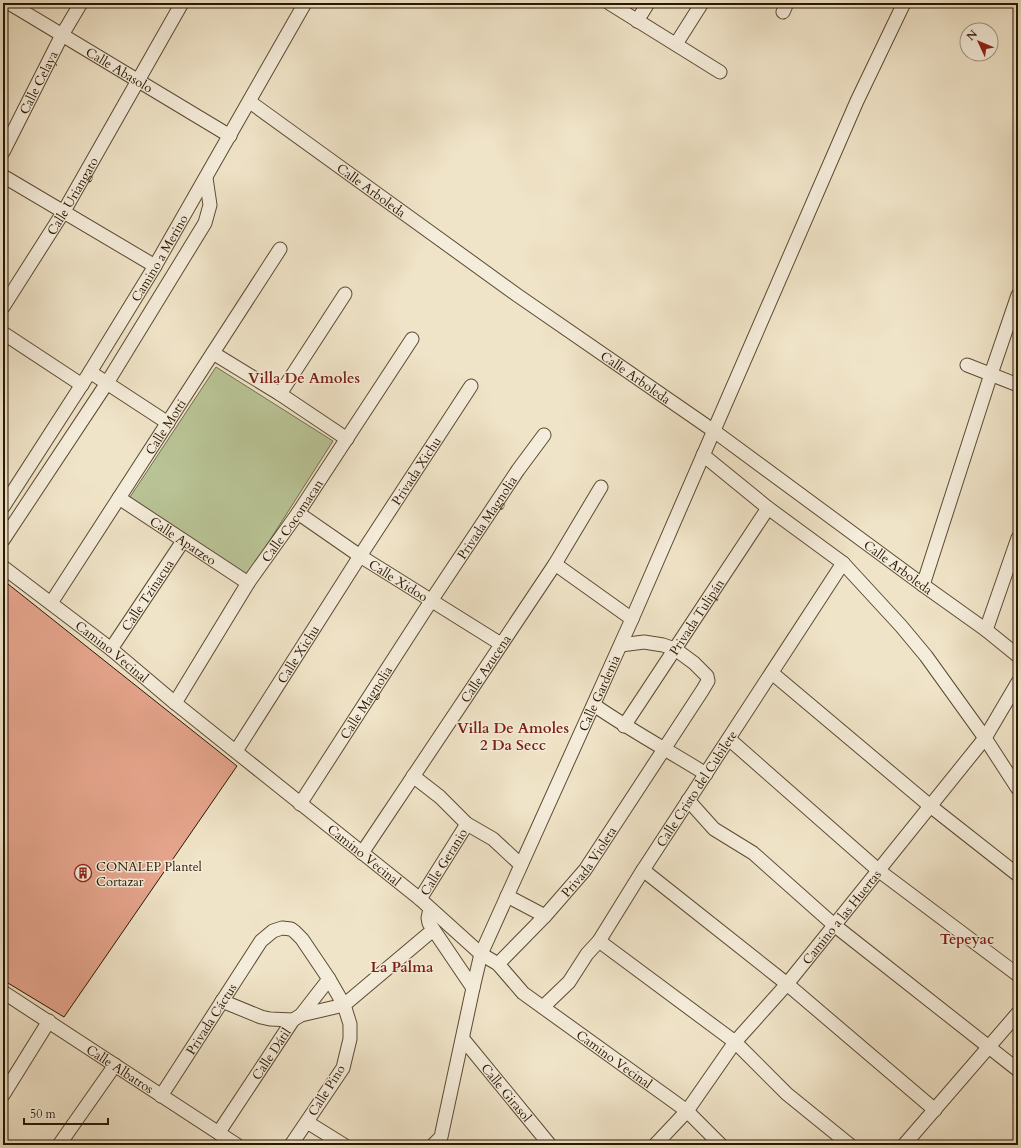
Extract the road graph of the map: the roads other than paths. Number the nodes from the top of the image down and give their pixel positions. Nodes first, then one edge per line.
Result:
1 (9, 3) edge
2 (81, 3) edge
3 (182, 3) edge
4 (305, 3) edge
5 (609, 3) edge
6 (648, 3) edge
7 (702, 3) edge
8 (904, 3) edge
9 (637, 21) junction
10 (62, 35) junction
11 (676, 44) junction
12 (720, 72) dead end
13 (137, 81) junction
14 (250, 102) junction
15 (230, 136) junction
16 (3, 152) edge
17 (3, 176) edge
18 (206, 178) junction
19 (64, 211) junction
20 (280, 250) dead end
21 (155, 266) junction
22 (345, 294) dead end
23 (1018, 294) edge
24 (3, 308) edge
25 (3, 333) edge
26 (412, 339) dead end
27 (213, 353) junction
28 (967, 365) dead end
29 (90, 372) junction
30 (990, 374) junction
31 (107, 383) junction
32 (1018, 384) edge
33 (82, 385) junction
34 (471, 386) dead end
35 (280, 394) junction
36 (168, 423) junction
37 (714, 431) junction
38 (544, 435) dead end
39 (347, 439) junction
40 (703, 455) junction
41 (601, 487) dead end
42 (7, 492) edge
43 (118, 498) junction
44 (3, 507) edge
45 (768, 508) junction
46 (298, 513) junction
47 (1018, 538) edge
48 (3, 540) edge
49 (183, 541) junction
50 (360, 556) junction
51 (843, 563) junction
52 (555, 564) junction
53 (3, 566) edge
54 (248, 583) junction
55 (923, 585) junction
56 (431, 601) junction
57 (52, 604) junction
58 (632, 619) junction
59 (986, 630) junction
60 (501, 644) junction
61 (621, 645) junction
62 (111, 649) junction
63 (675, 649) junction
64 (1018, 656) edge
65 (772, 673) junction
66 (1018, 682) edge
67 (175, 703) junction
68 (594, 706) junction
69 (624, 726) junction
70 (985, 738) junction
71 (729, 739) junction
72 (664, 748) junction
73 (236, 751) junction
74 (706, 774) junction
75 (413, 776) junction
76 (1018, 789) edge
77 (688, 800) junction
78 (300, 804) junction
79 (929, 805) junction
80 (468, 824) junction
81 (362, 853) junction
82 (521, 865) junction
83 (643, 870) junction
84 (878, 870) junction
85 (1018, 875) edge
86 (507, 896) junction
87 (420, 900) junction
88 (430, 908) junction
89 (545, 916) junction
90 (834, 925) junction
91 (433, 930) junction
92 (261, 941) joint
93 (600, 941) junction
94 (481, 954) junction
95 (498, 964) junction
96 (1018, 975) edge
97 (328, 979) junction
98 (787, 984) junction
99 (472, 988) junction
100 (3, 992) edge
101 (222, 1001) junction
102 (344, 1005) junction
103 (542, 1007) junction
104 (1018, 1013) edge
105 (297, 1018) junction
106 (50, 1021) junction
107 (463, 1039) junction
108 (735, 1042) junction
109 (988, 1047) junction
110 (115, 1065) junction
111 (1018, 1070) edge
112 (3, 1095) edge
113 (161, 1096) junction
114 (935, 1110) junction
115 (687, 1111) junction
116 (307, 1122) junction
117 (219, 1132) junction
118 (441, 1142) edge
119 (59, 1145) edge
120 (237, 1145) edge
121 (291, 1145) edge
122 (344, 1145) edge
123 (550, 1145) edge
124 (655, 1145) edge
125 (721, 1145) edge
126 (850, 1145) edge
127 (904, 1145) edge

1 - 10 street, Calle Abasolo
2 - 10 street, Calle Celaya
3 - 13 street, Calle Uriangato
4 - 14 street, Camino a Merino
5 - 9 street
6 - 9 street
7 - 11 street
8 - 37 street, Calle Gardenia
9 - 11 street
10 - 13 street, Calle Abasolo
10 - 16 street, Calle Celaya
11 - 12 street
13 - 15 street, Calle Abasolo
13 - 19 street, Calle Uriangato
14 - 15 street, Camino a Merino
14 - 37 street, Calle Arboleda
15 - 18 street, Camino a Merino
17 - 19 street
18 - 21 street, Camino a Merino
18 - 31 street
19 - 21 street
19 - 24 street, Calle Uriangato
20 - 27 street, Calle Motti
21 - 29 street, Camino a Merino
22 - 35 street
23 - 30 street
25 - 33 street
26 - 39 street, Calle Cocomacan
27 - 35 street
27 - 36 street, Calle Motti
28 - 30 street
29 - 31 street
29 - 33 street, Camino a Merino
30 - 32 street
30 - 55 street
31 - 36 street
31 - 48 street
33 - 42 street, Camino a Merino
34 - 50 street, Privada Xichu
35 - 39 street
36 - 43 street, Calle Motti
37 - 40 street, Calle Gardenia
37 - 55 street, Calle Arboleda
38 - 56 street, Privada Magnolia
39 - 46 street, Calle Cocomacan
40 - 45 street
40 - 58 street, Calle Gardenia
41 - 52 street, Calle Azucena
42 - 44 street, Camino a Merino
43 - 49 street, Calle Apatzeo
43 - 57 street, Calle Motti
45 - 51 street
45 - 63 street, Privada Tulipán
46 - 50 street, Calle Xidoo
46 - 54 street, Calle Cocomacan
47 - 59 street
49 - 54 street, Calle Apatzeo
49 - 62 street, Calle Tzinacua
50 - 56 street, Calle Xidoo
50 - 73 street, Calle Xichu
51 - 65 street, Calle Cristo del Cubilete
51 - 70 street
52 - 58 street
52 - 60 street, Calle Azucena
53 - 57 street, Camino Vecinal
54 - 67 street, Calle Cocomacan
55 - 59 street, Calle Arboleda
56 - 60 street, Calle Xidoo
56 - 78 street, Calle Magnolia
57 - 62 street, Camino Vecinal
58 - 61 street, Calle Gardenia
59 - 64 street, Calle Arboleda
60 - 75 street, Calle Azucena
61 - 63 street
61 - 68 street, Calle Gardenia
62 - 67 street, Camino Vecinal
63 - 69 street, Privada Tulipán
63 - 72 street, Privada Violeta
65 - 71 street, Calle Cristo del Cubilete
65 - 79 street
66 - 70 street, Camino a las Huertas
67 - 73 street, Camino Vecinal
68 - 69 street
68 - 82 street, Calle Gardenia
69 - 72 street
70 - 76 street
70 - 79 street, Camino a las Huertas
71 - 74 street, Calle Cristo del Cubilete
71 - 84 street
72 - 74 street
72 - 89 street, Privada Violeta
73 - 78 street, Camino Vecinal
74 - 77 street, Calle Cristo del Cubilete
75 - 80 street
75 - 81 street, Calle Azucena
77 - 83 street, Calle Cristo del Cubilete
77 - 90 street
78 - 81 street, Camino Vecinal
79 - 84 street, Camino a las Huertas
79 - 85 street
80 - 82 street
80 - 87 street, Calle Geranio
81 - 87 street, Camino Vecinal
82 - 86 street, Calle Gardenia
83 - 93 street, Calle Cristo del Cubilete
83 - 98 street
84 - 90 street, Camino a las Huertas
84 - 96 street
86 - 89 street
86 - 94 street, Calle Gardenia
87 - 88 street, Camino Vecinal
88 - 91 street
88 - 94 street, Camino Vecinal
89 - 95 street, Privada Violeta
90 - 98 street, Camino a las Huertas
90 - 109 street
91 - 99 street
91 - 102 street
92 - 97 street, Calle Pino
92 - 101 street, Privada Cáctus
93 - 103 street, Calle Cristo del Cubilete
93 - 108 street
94 - 95 street, Camino Vecinal
94 - 99 street, Calle Gardenia
95 - 103 street, Camino Vecinal
97 - 102 street, Calle Pino
97 - 105 street, Calle Dátil
98 - 108 street, Camino a las Huertas
98 - 114 street
99 - 107 street, Calle Gardenia
100 - 106 street, Calle Albatros
101 - 105 street
101 - 113 street, Privada Cáctus
102 - 105 street
102 - 116 street, Calle Pino
103 - 115 street, Camino Vecinal
104 - 109 street
105 - 117 street, Calle Dátil
106 - 110 street, Calle Albatros
106 - 112 street
107 - 118 street, Calle Gardenia
107 - 123 street, Calle Girasol
108 - 115 street, Camino a las Huertas
108 - 126 street
109 - 111 street
109 - 114 street
110 - 113 street, Calle Albatros
110 - 119 street
113 - 117 street, Calle Albatros
114 - 127 street
115 - 124 street, Camino a las Huertas
115 - 125 street, Camino Vecinal
116 - 121 street, Calle Pino
116 - 122 street
117 - 120 street, Calle Albatros

